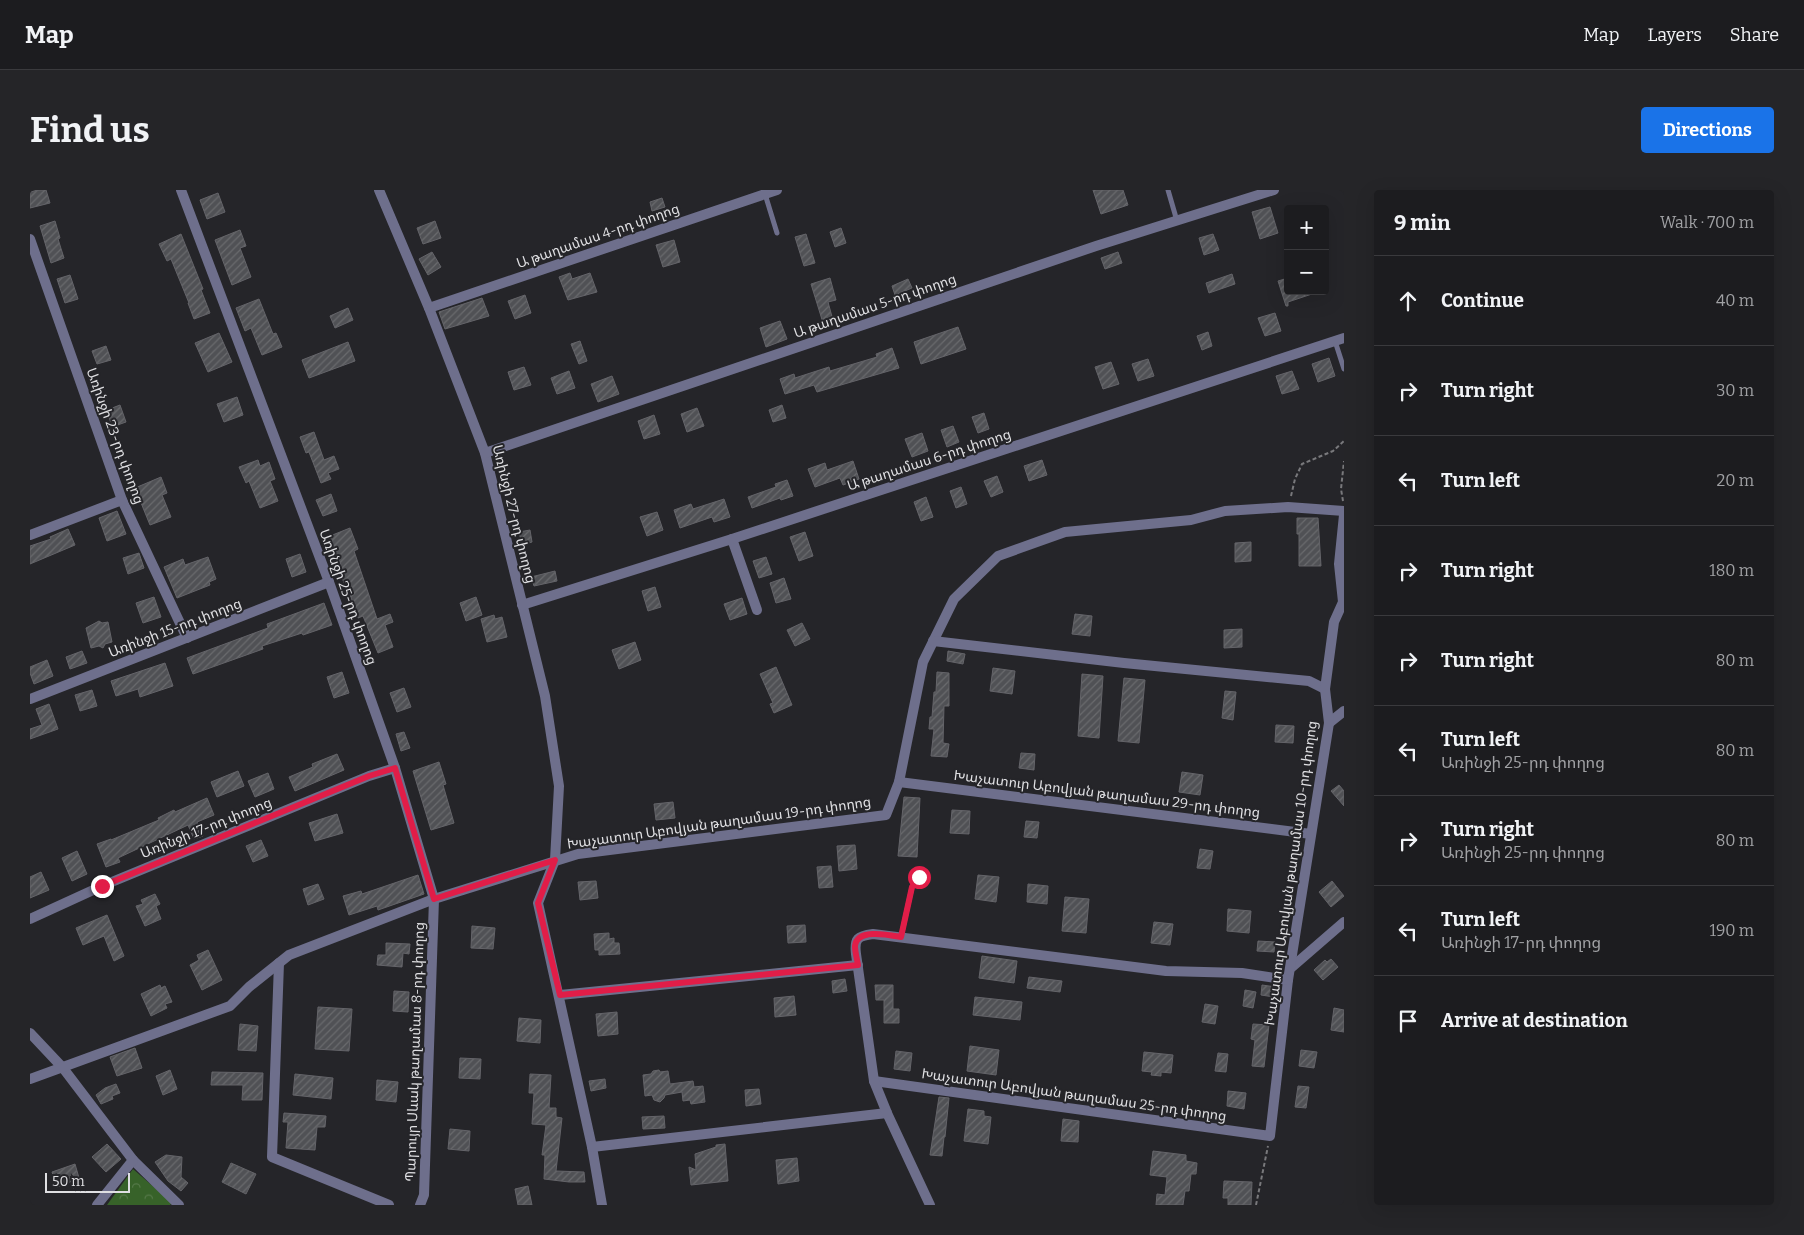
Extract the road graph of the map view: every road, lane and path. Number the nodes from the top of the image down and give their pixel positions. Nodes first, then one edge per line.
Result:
1 (181, 190) edge
2 (379, 190) edge
3 (777, 190) edge
4 (1168, 190) edge
5 (1274, 190) edge
6 (765, 194) junction
7 (1177, 221) junction
8 (777, 233) dead end
9 (30, 239) edge
10 (429, 308) junction
11 (1339, 339) edge
12 (1344, 369) edge
13 (1344, 441) edge
14 (486, 452) junction
15 (1344, 461) edge
16 (122, 500) junction
17 (1288, 507) junction
18 (1344, 509) edge
19 (1344, 515) edge
20 (30, 535) edge
21 (732, 540) junction
22 (329, 582) junction
23 (522, 605) junction
24 (757, 610) dead end
25 (187, 638) junction
26 (933, 641) junction
27 (1325, 689) junction
28 (30, 699) edge
29 (1344, 712) edge
30 (1329, 723) junction
31 (395, 768) junction
32 (899, 782) junction
33 (1311, 834) junction
34 (555, 860) junction
35 (919, 877) dead end
36 (434, 899) junction
37 (30, 920) edge
38 (1344, 922) edge
39 (901, 937) junction
40 (279, 963) junction
41 (858, 965) junction
42 (1292, 967) junction
43 (1288, 980) junction
44 (560, 995) junction
45 (30, 1033) edge
46 (63, 1068) junction
47 (30, 1079) edge
48 (874, 1081) junction
49 (887, 1114) junction
50 (1270, 1136) junction
51 (592, 1147) junction
52 (132, 1160) junction
53 (97, 1205) edge
54 (179, 1205) edge
55 (389, 1205) edge
56 (420, 1205) edge
57 (602, 1205) edge
58 (930, 1205) edge
59 (1256, 1205) edge

1 - 22 street, Առինջի 25-րդ փողոց
2 - 10 street, Առինջի 27-րդ փողոց
3 - 6 street, Ա թաղամաս 4-րդ փողոց
4 - 7 lane
5 - 7 street, Ա թաղամաս 5-րդ փողոց
6 - 8 lane
6 - 10 street, Ա թաղամաս 4-րդ փողոց
7 - 14 street, Ա թաղամաս 5-րդ փողոց
9 - 16 street, Առինջի 23-րդ փողոց
10 - 14 street, Առինջի 27-րդ փողոց
11 - 12 lane
11 - 21 street, Ա թաղամաս 6-րդ փողոց
13 - 17 path
14 - 23 street, Առինջի 27-րդ փողոց
15 - 18 path
16 - 20 street
16 - 25 street, Առինջի 23-րդ փողոց
17 - 18 street
17 - 26 street
19 - 27 street, Խաչատուր Աբովյան թաղամաս 10-րդ փողոց
21 - 23 street, Ա թաղամաս 6-րդ փողոց
21 - 24 street
22 - 25 street, Առինջի 15-րդ փողոց
22 - 31 street, Առինջի 25-րդ փողոց
23 - 34 street, Առինջի 27-րդ փողոց
25 - 28 street, Առինջի 15-րդ փողոց
26 - 27 street
26 - 32 street
27 - 30 street, Խաչատուր Աբովյան թաղամաս 10-րդ փողոց
29 - 30 street
30 - 33 street, Խաչատուր Աբովյան թաղամաս 10-րդ փողոց
31 - 36 street, Առինջի 25-րդ փողոց
31 - 37 street, Առինջի 17-րդ փողոց
32 - 33 street, Խաչատուր Աբովյան թաղամաս 29-րդ փողոց
32 - 34 street, Խաչատուր Աբովյան թաղամաս 19-րդ փողոց
33 - 42 street, Խաչատուր Աբովյան թաղամաս 10-րդ փողոց
34 - 36 street
34 - 44 street, Առինջի 27-րդ փողոց
35 - 39 lane
36 - 40 street
36 - 56 street, Պարույր Սևակ թաղամաս 8-րդ փողոց
38 - 42 street
39 - 41 street
39 - 43 street
40 - 46 street
40 - 55 street
41 - 44 street
41 - 48 street
42 - 43 street, Խաչատուր Աբովյան թաղամաս 10-րդ փողոց
43 - 50 street, Խաչատուր Աբովյան թաղամաս 10-րդ փողոց
44 - 51 street, Առինջի 27-րդ փողոց
45 - 46 street
46 - 47 street
46 - 52 street
48 - 49 street
48 - 50 street, Խաչատուր Աբովյան թաղամաս 25-րդ փողոց
49 - 51 street
49 - 58 street
50 - 59 path
51 - 57 street, Առինջի 27-րդ փողոց
52 - 53 street
52 - 54 street

